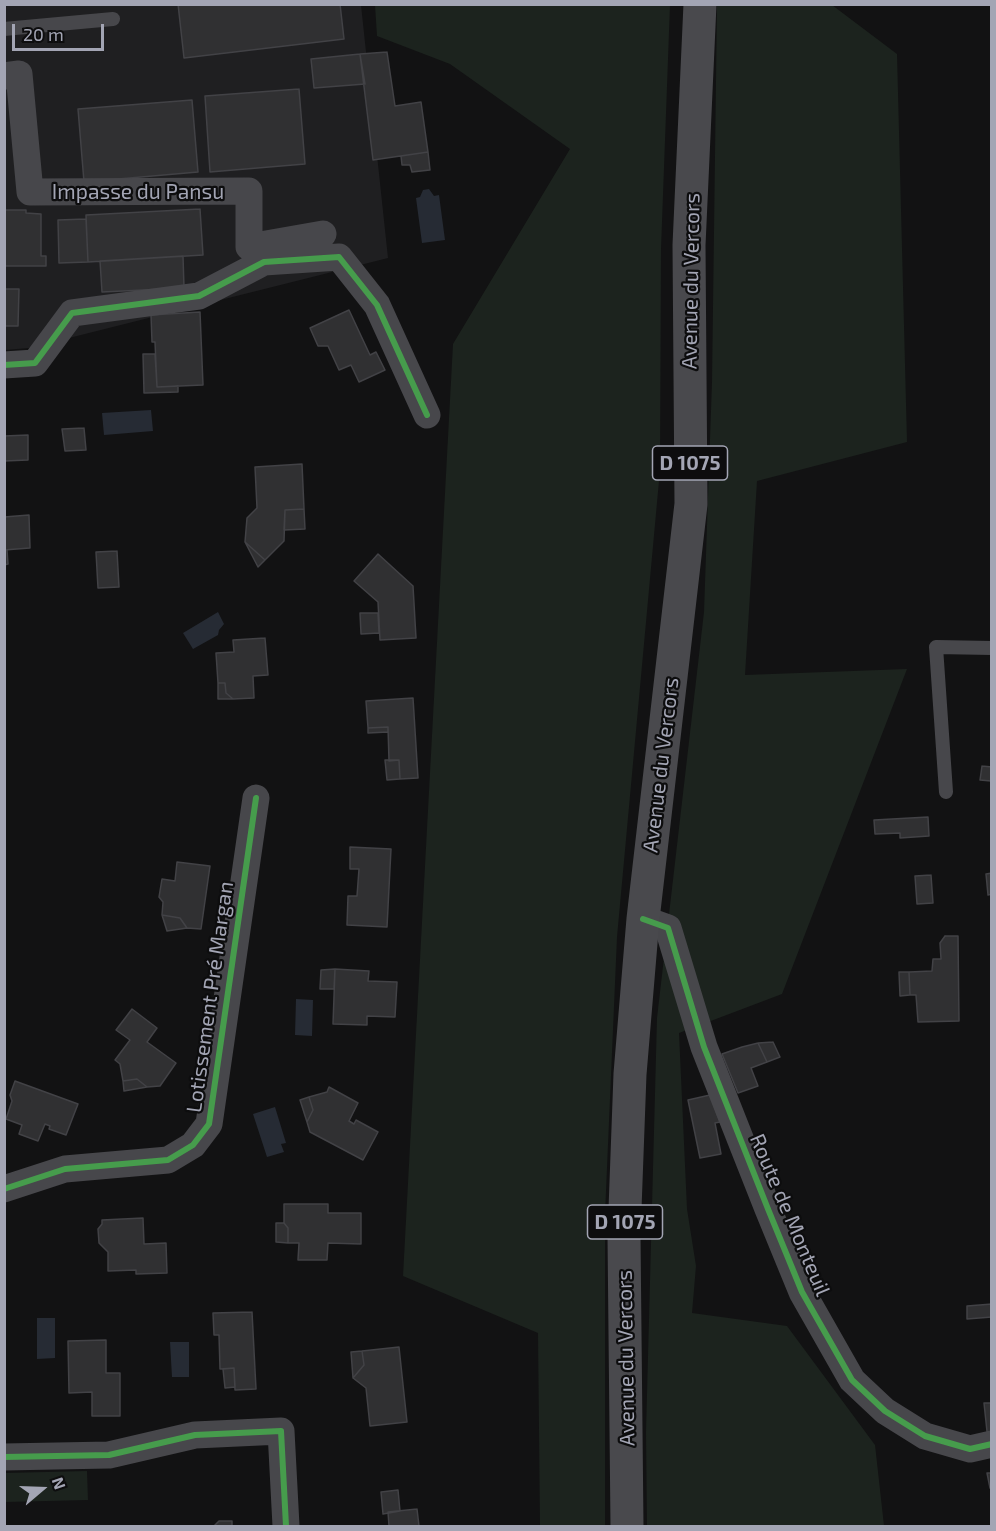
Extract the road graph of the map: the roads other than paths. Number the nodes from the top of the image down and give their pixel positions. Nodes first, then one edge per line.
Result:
1 (700, 4) edge
2 (113, 19) dead end
3 (4, 29) edge
4 (4, 76) edge
5 (323, 234) dead end
6 (4, 365) edge
7 (427, 415) dead end
8 (992, 648) edge
9 (946, 792) dead end
10 (256, 798) dead end
11 (643, 919) junction
12 (4, 1189) edge
13 (992, 1443) edge
14 (4, 1457) edge
15 (286, 1527) edge
16 (627, 1527) edge

1 - 11 main road, Avenue du Vercors / D 1075
2 - 3 lane
4 - 5 street, Impasse du Pansu
6 - 7 street
8 - 9 lane
10 - 12 street, Lotissement Pré Margan
11 - 13 street, Route de Monteuil
11 - 16 main road, Avenue du Vercors / D 1075
14 - 15 street

